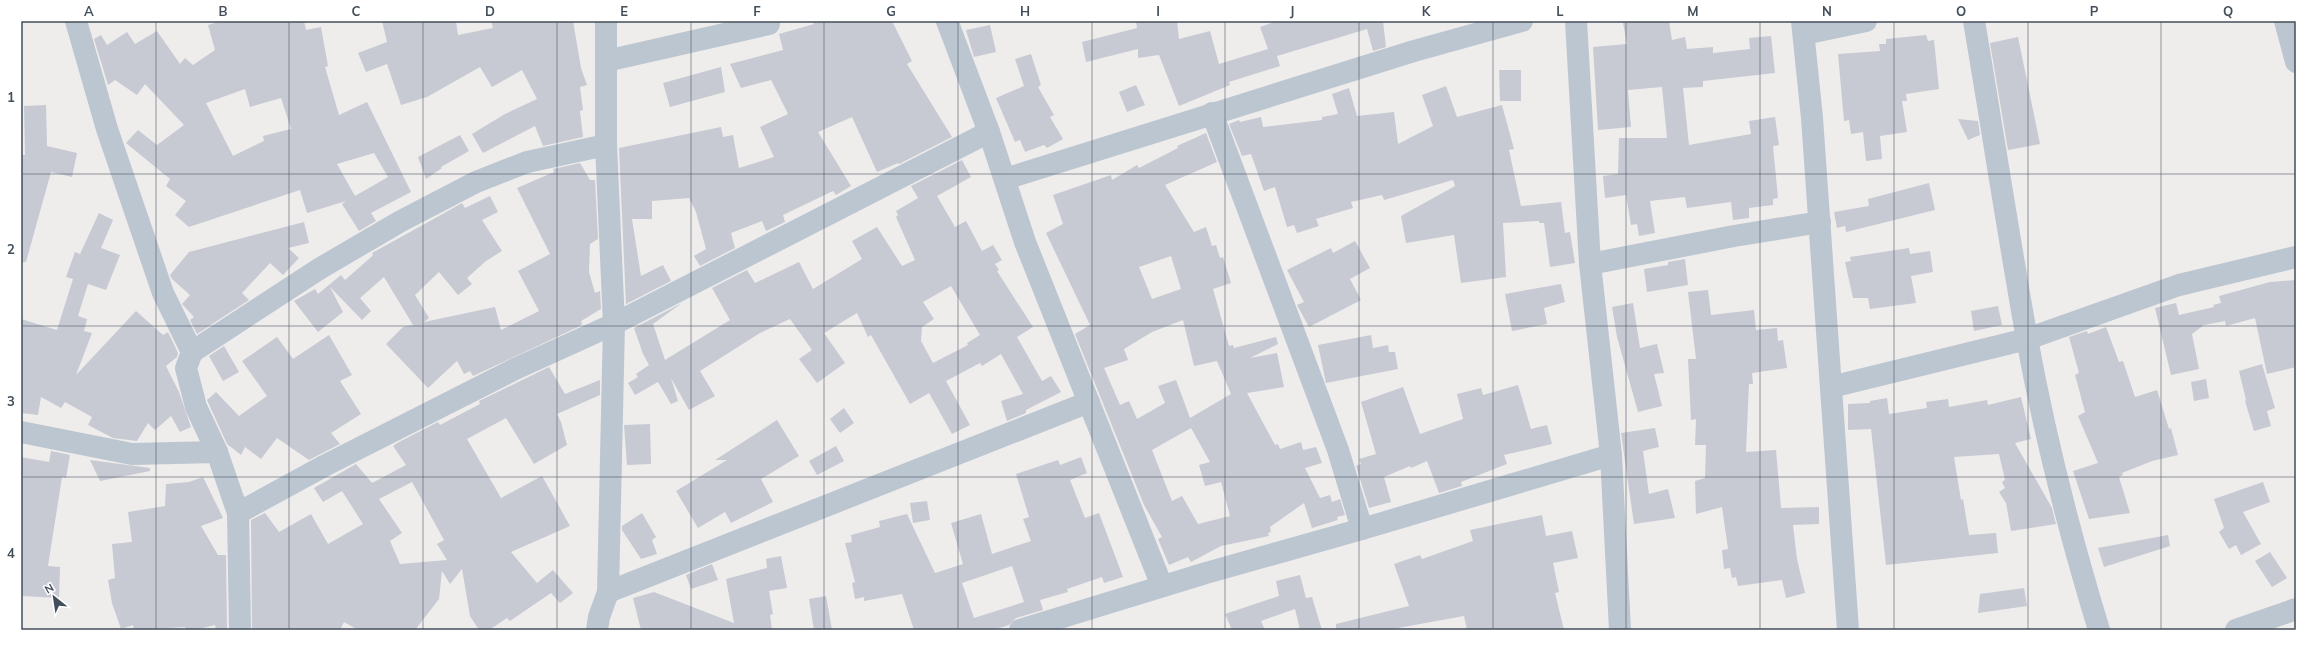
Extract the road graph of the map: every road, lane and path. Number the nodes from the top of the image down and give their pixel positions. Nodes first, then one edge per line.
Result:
1 (606, 21) edge
2 (947, 21) edge
3 (1522, 21) edge
4 (1576, 21) edge
5 (1866, 21) edge
6 (1974, 21) edge
7 (2285, 21) edge
8 (81, 22) edge
9 (769, 24) dead end
10 (1803, 28) edge
11 (606, 61) junction
12 (2296, 62) edge
13 (1212, 113) junction
14 (989, 132) junction
15 (606, 145) junction
16 (1004, 179) junction
17 (1820, 222) junction
18 (2296, 257) edge
19 (1590, 264) junction
20 (614, 324) junction
21 (2027, 339) junction
22 (192, 352) junction
23 (1831, 388) junction
24 (1089, 402) junction
25 (21, 432) edge
26 (217, 452) junction
27 (1611, 455) junction
28 (238, 513) junction
29 (1362, 529) junction
30 (1162, 586) junction
31 (608, 592) junction
32 (2296, 609) edge
33 (240, 630) edge
34 (597, 630) edge
35 (1020, 630) edge
36 (1620, 630) edge
37 (1848, 630) edge
38 (2099, 630) edge
39 (2236, 630) edge

1 - 11 street
2 - 14 street
3 - 13 street
4 - 19 street
5 - 10 street
6 - 21 street
7 - 12 street
8 - 22 street
9 - 11 street
10 - 17 street
11 - 15 street
13 - 16 street
13 - 29 street
14 - 16 street
14 - 20 street
15 - 20 street
15 - 22 street
16 - 24 street
17 - 19 street
17 - 23 street
18 - 21 street
19 - 27 street
20 - 28 street
20 - 31 street
21 - 23 street
21 - 38 street
22 - 26 street
23 - 37 street
24 - 30 street
24 - 31 street
25 - 26 street
26 - 28 street
27 - 29 street
27 - 36 street
28 - 33 street
29 - 30 street
30 - 35 street
31 - 34 street
32 - 39 street

